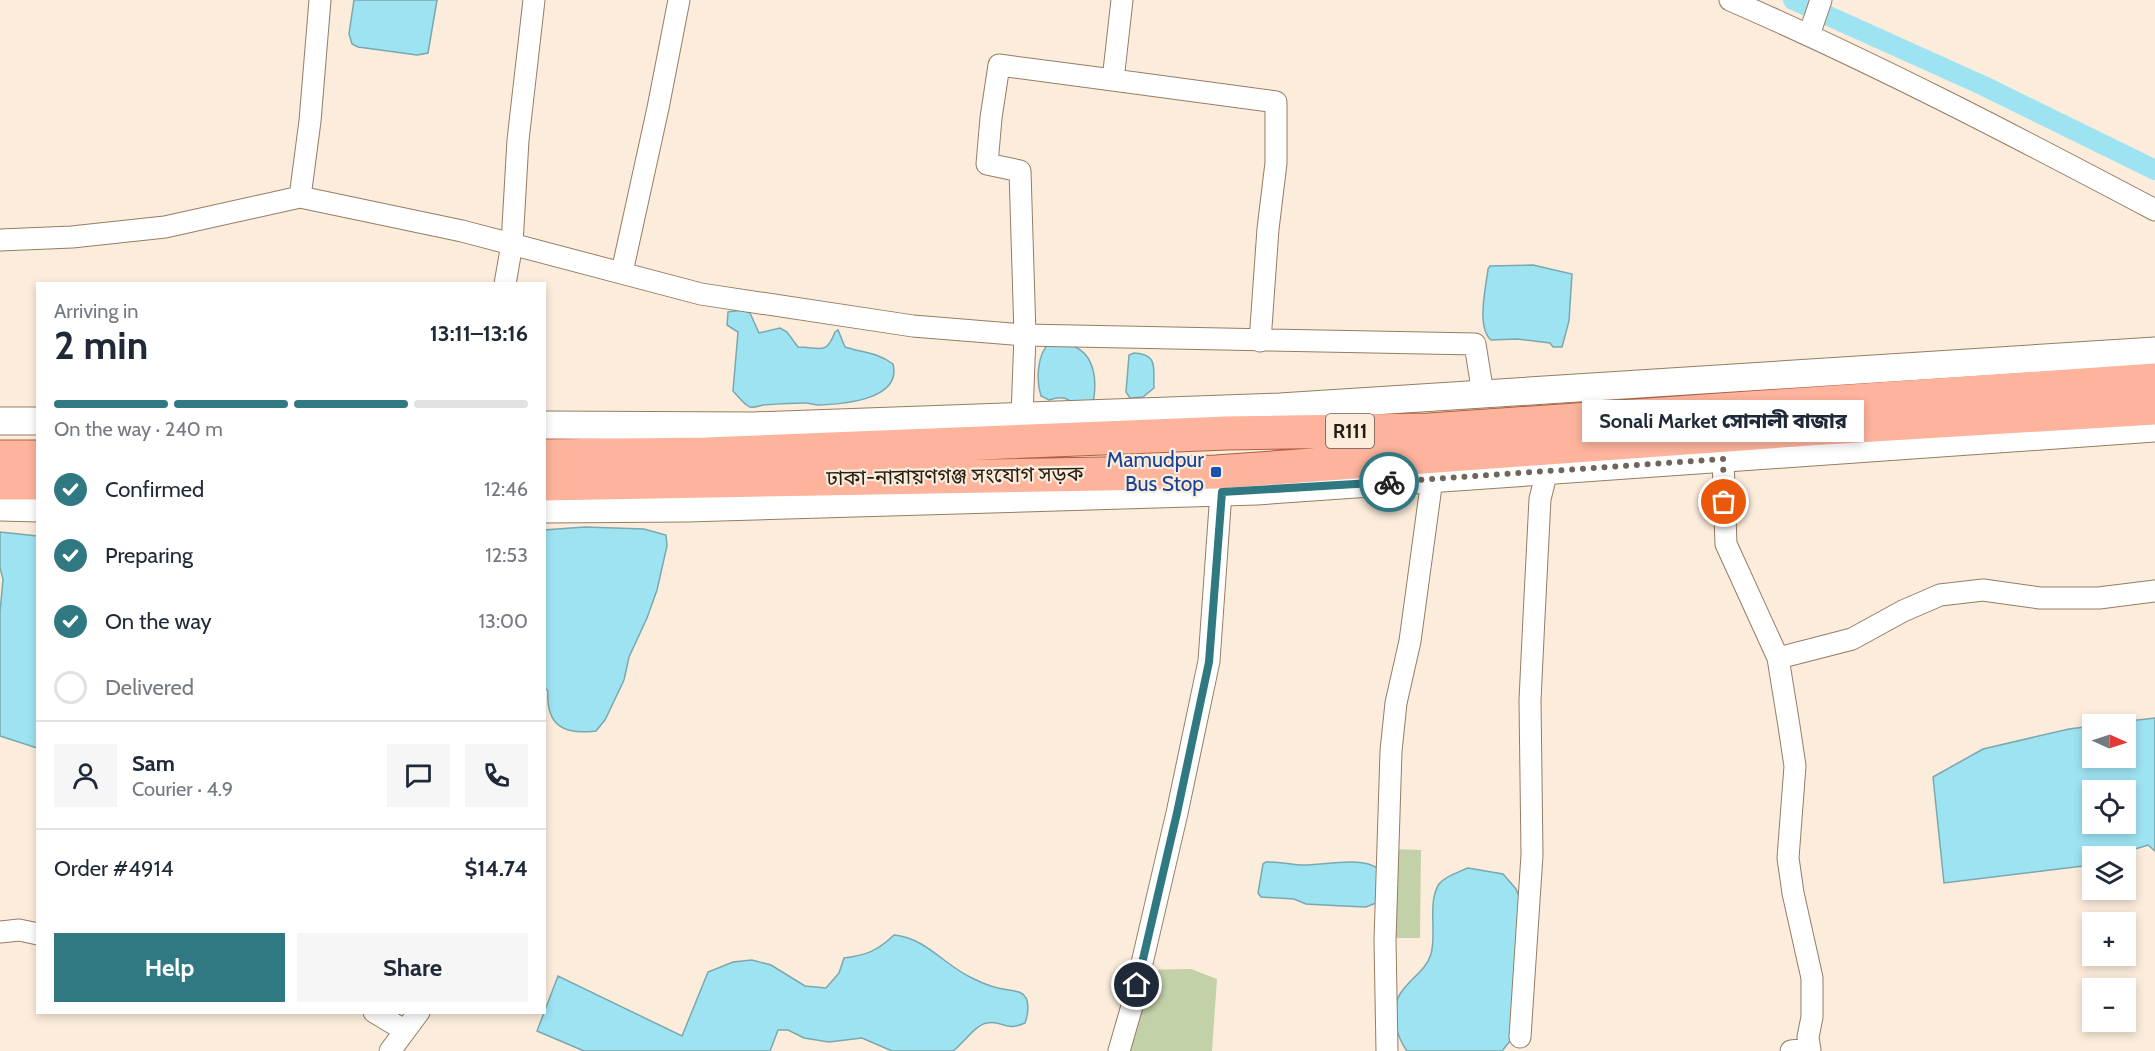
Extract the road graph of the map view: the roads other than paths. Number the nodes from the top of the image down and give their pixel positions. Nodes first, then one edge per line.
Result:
1 (320, 0) edge
2 (534, 0) edge
3 (680, 0) edge
4 (1122, 0) edge
5 (1730, 0) edge
6 (1821, 0) edge
7 (1810, 34) junction
8 (1113, 80) junction
9 (300, 197) junction
10 (2155, 210) edge
11 (0, 240) edge
12 (512, 244) junction
13 (622, 272) junction
14 (505, 282) edge
15 (1026, 336) junction
16 (1260, 341) junction
17 (2155, 351) edge
18 (2155, 380) edge
19 (1483, 394) junction
20 (2155, 408) edge
21 (1022, 416) junction
22 (0, 421) edge
23 (36, 421) edge
24 (1172, 423) junction
25 (546, 425) edge
26 (2155, 428) edge
27 (546, 456) edge
28 (0, 457) edge
29 (36, 457) edge
30 (1723, 459) junction
31 (1547, 471) junction
32 (1432, 479) junction
33 (1222, 482) junction
34 (0, 483) edge
35 (36, 483) edge
36 (546, 484) edge
37 (0, 507) edge
38 (36, 508) edge
39 (546, 509) edge
40 (2155, 591) edge
41 (1778, 658) junction
42 (0, 932) edge
43 (36, 934) edge
44 (377, 1014) edge
45 (417, 1014) edge
46 (404, 1030) junction
47 (1520, 1037) dead end
48 (1804, 1050) edge
49 (390, 1051) edge
50 (1119, 1051) edge
51 (1387, 1051) edge

1 - 9 street
2 - 12 street
3 - 13 street
4 - 8 street
5 - 7 street
6 - 7 street
7 - 10 street
8 - 15 street
8 - 16 street
9 - 11 street
9 - 12 street
12 - 13 street
12 - 14 street
13 - 15 street
15 - 16 street
15 - 21 street
16 - 19 street
17 - 19 street
18 - 24 main road, ঢাকা-নারায়ণগঞ্জ সংযোগ সড়ক / R111
19 - 24 street
20 - 33 main road, ঢাকা-নারায়ণগঞ্জ সংযোগ সড়ক / R111
21 - 24 street
21 - 25 street
22 - 23 street
24 - 27 main road, ঢাকা-নারায়ণগঞ্জ সংযোগ সড়ক / R111
26 - 30 street
28 - 29 main road
30 - 31 street
30 - 41 street
31 - 32 street
31 - 47 street
32 - 33 street
32 - 51 street
33 - 36 main road, ঢাকা-নারায়ণগঞ্জ সংযোগ সড়ক / R111
33 - 39 street
33 - 50 street
34 - 35 main road
37 - 38 street
40 - 41 street
41 - 48 street
42 - 43 street
44 - 46 street
45 - 46 street
46 - 49 street

